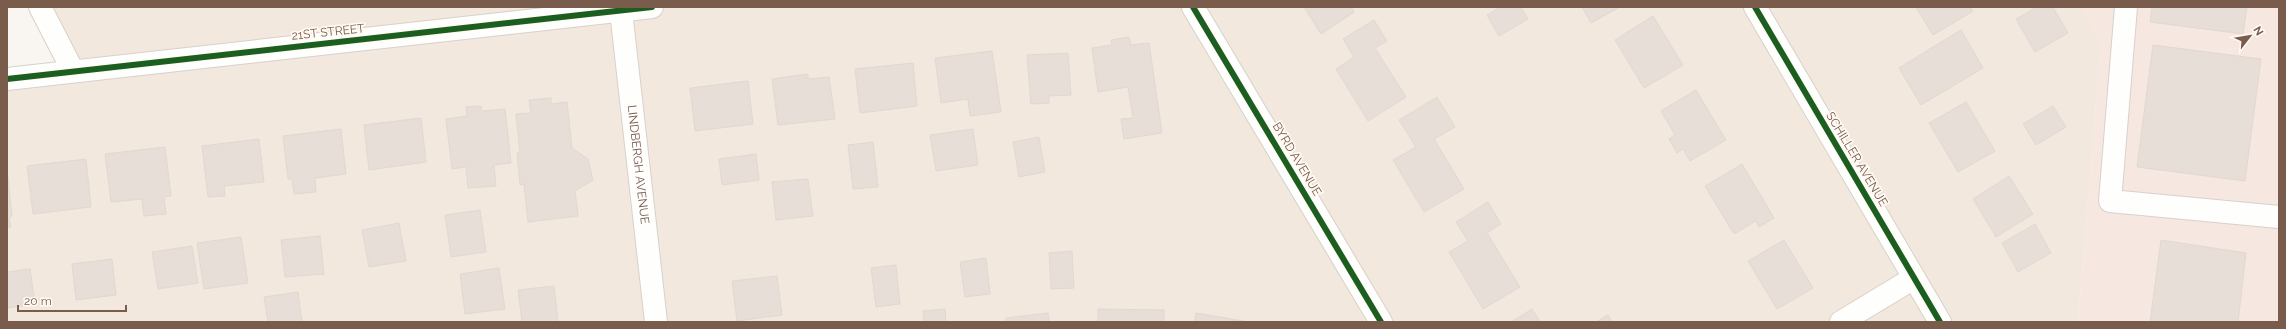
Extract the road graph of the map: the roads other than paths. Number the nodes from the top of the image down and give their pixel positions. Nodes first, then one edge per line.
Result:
1 (40, 7) edge
2 (652, 7) edge
3 (1193, 7) edge
4 (1755, 7) edge
5 (2126, 7) edge
6 (620, 9) edge
7 (74, 71) junction
8 (7, 79) edge
9 (2279, 217) edge
10 (1914, 278) junction
11 (656, 322) edge
12 (1381, 322) edge
13 (1841, 322) edge
14 (1940, 322) edge

1 - 7 street
2 - 6 street, 21ST STREET
3 - 12 street, BYRD AVENUE
4 - 10 street, SCHILLER AVENUE
5 - 9 street
6 - 7 street, 21ST STREET
6 - 11 street, LINDBERGH AVENUE
7 - 8 street, 21ST STREET
10 - 13 street
10 - 14 street, SCHILLER AVENUE

